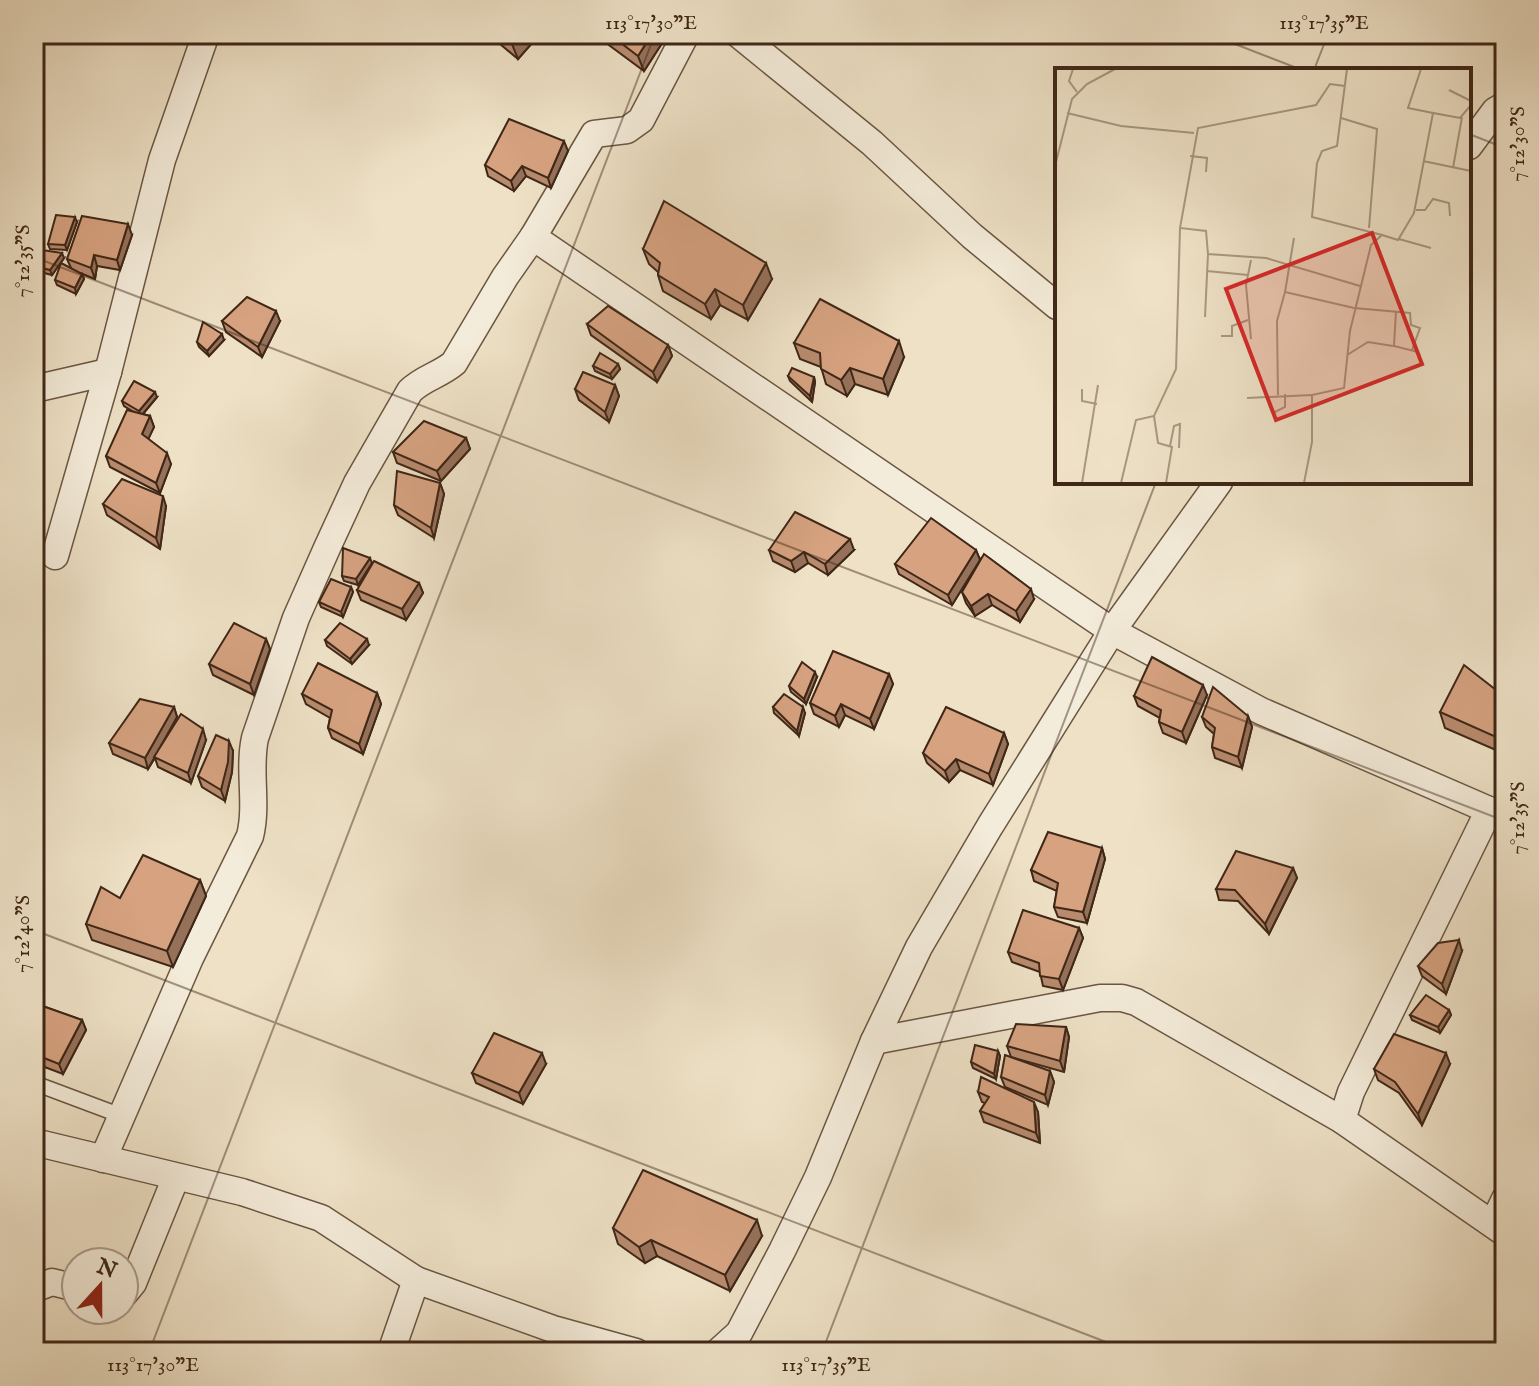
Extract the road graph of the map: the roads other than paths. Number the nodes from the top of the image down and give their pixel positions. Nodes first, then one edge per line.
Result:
1 (206, 34) edge
2 (686, 34) edge
3 (738, 34) edge
4 (1505, 105) edge
5 (1471, 143) edge
6 (533, 237) junction
7 (1055, 304) edge
8 (108, 372) junction
9 (34, 389) edge
10 (1218, 484) edge
11 (55, 556) dead end
12 (1112, 631) junction
13 (1497, 813) edge
14 (874, 1041) junction
15 (34, 1083) edge
16 (122, 1116) junction
17 (1342, 1120) junction
18 (34, 1142) edge
19 (103, 1159) junction
20 (176, 1177) junction
21 (1505, 1199) edge
22 (1499, 1229) edge
23 (140, 1266) edge
24 (416, 1280) junction
25 (60, 1284) edge
26 (34, 1289) edge
27 (391, 1352) edge
28 (636, 1352) edge
29 (718, 1352) edge

1 - 8 street
2 - 6 street
3 - 7 street
4 - 5 street
6 - 12 street
6 - 16 street
8 - 9 street
8 - 11 street
10 - 12 street
12 - 13 street
12 - 14 street
13 - 17 street
14 - 17 street
14 - 29 street
15 - 16 lane
16 - 19 street
17 - 22 street
18 - 19 street
19 - 20 street
20 - 23 street
20 - 24 street
21 - 22 street
24 - 27 street
24 - 28 street
25 - 26 street

